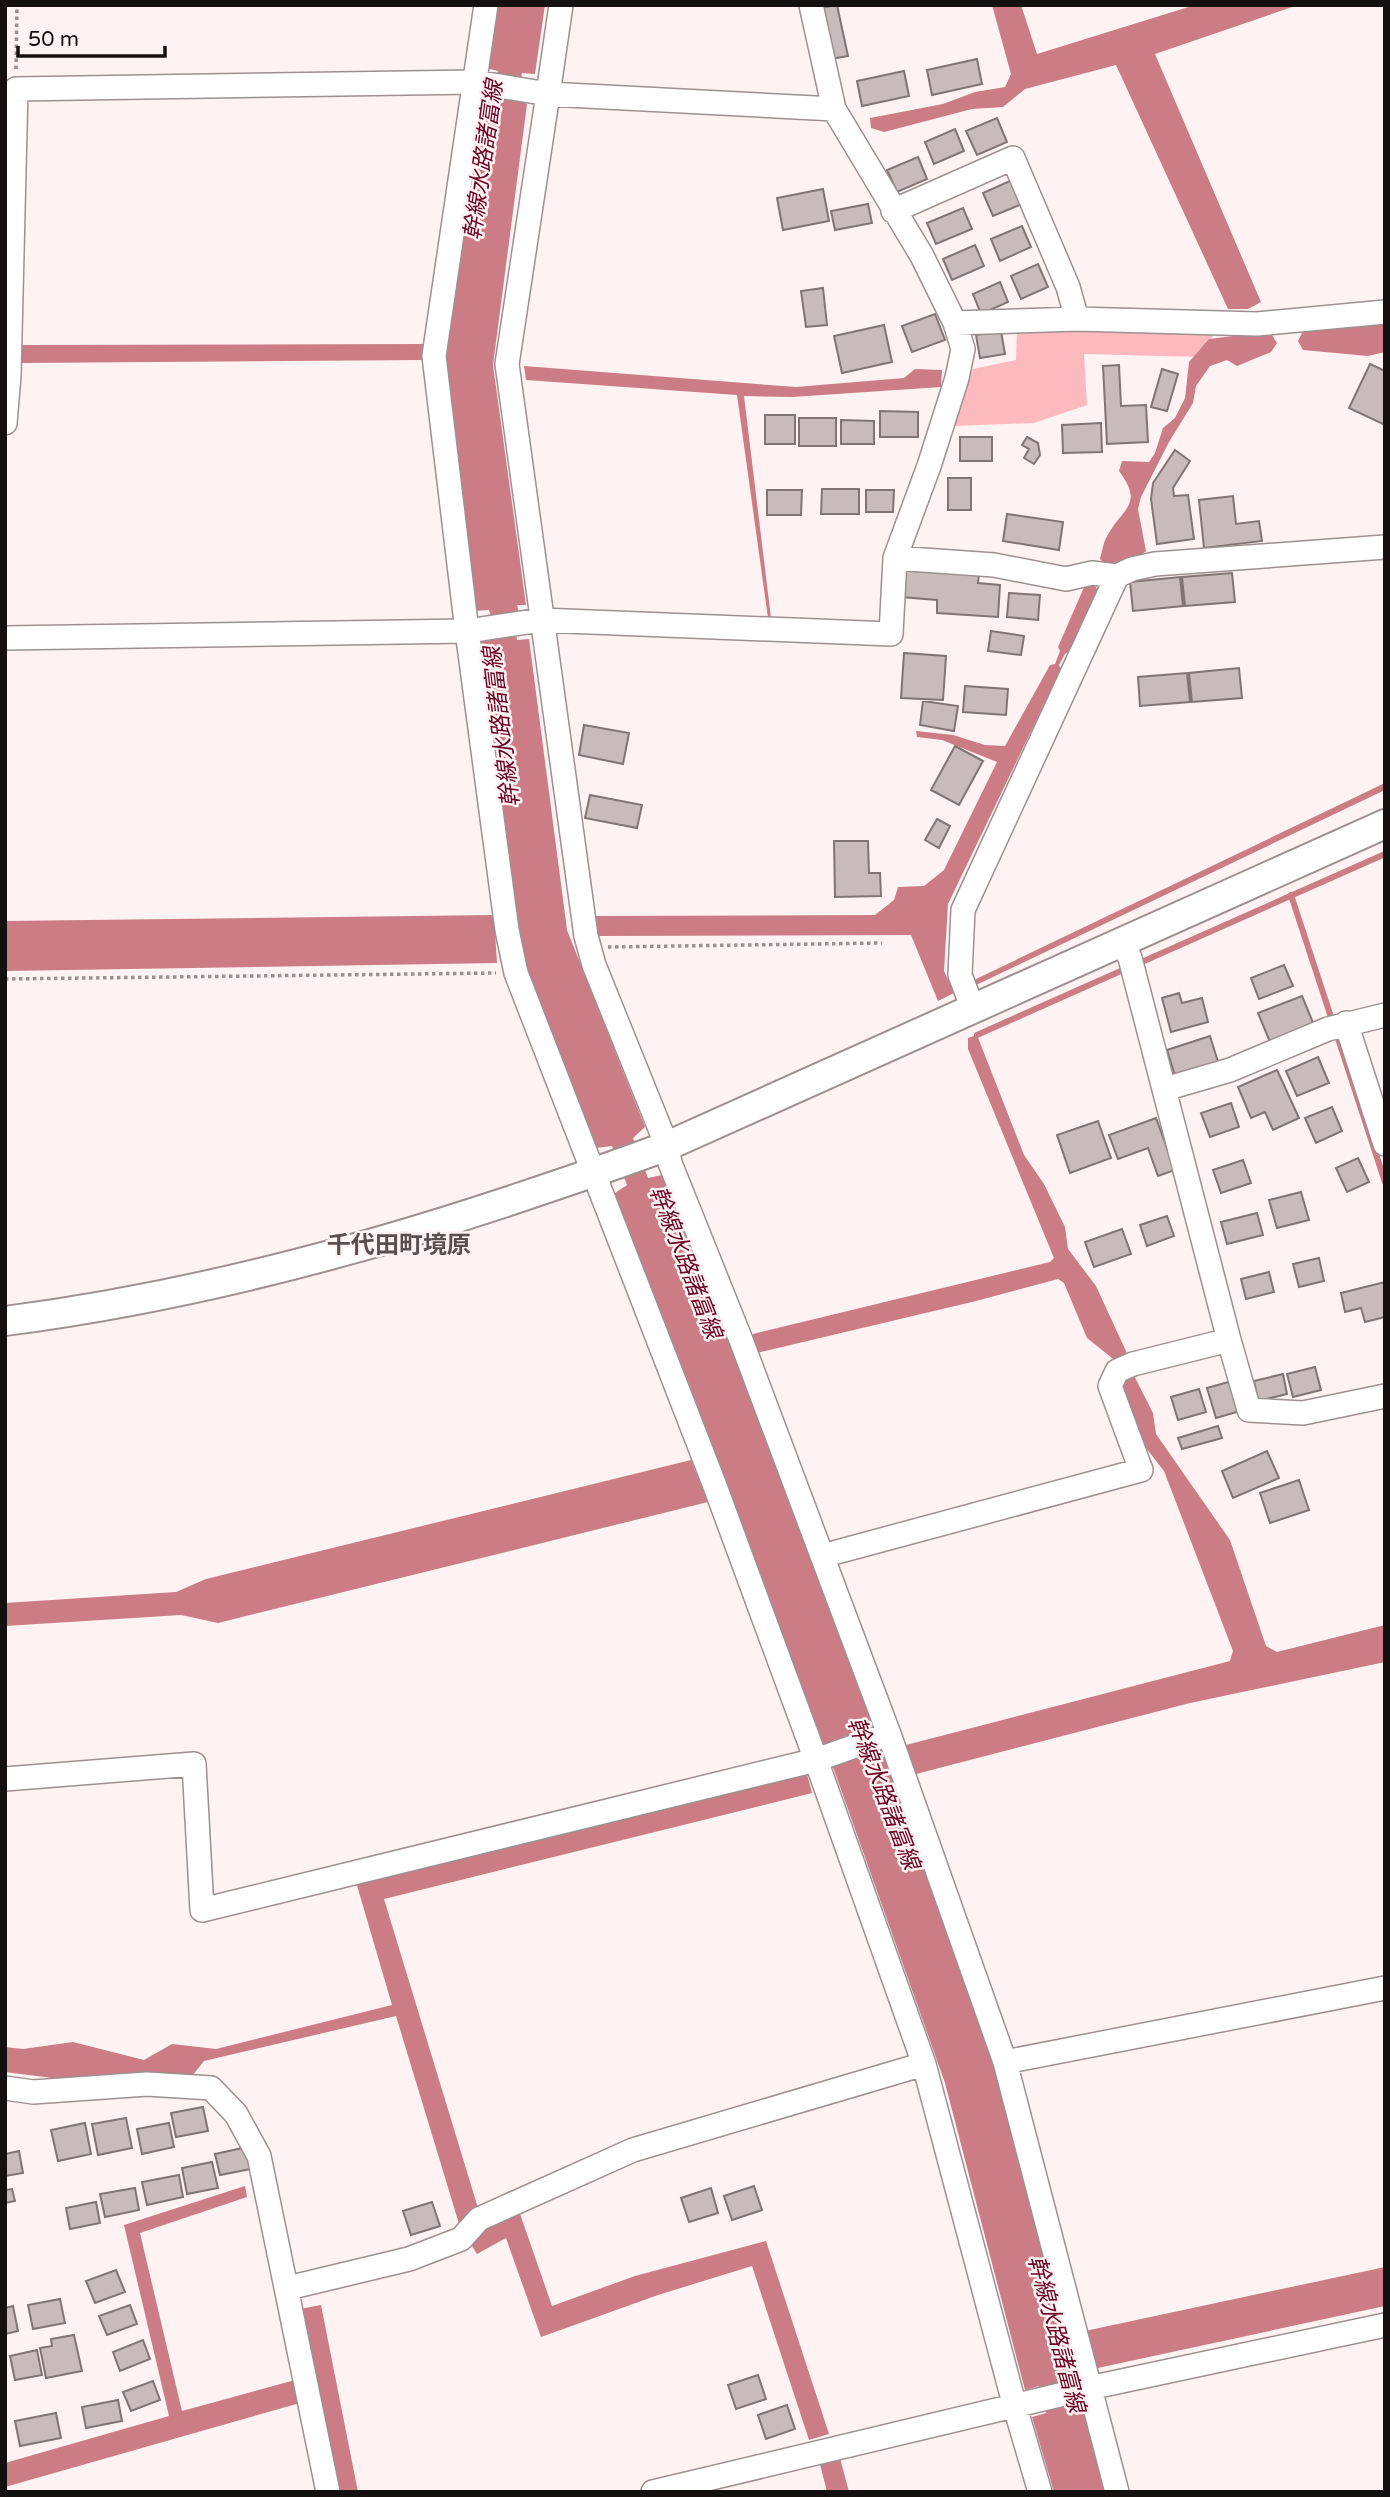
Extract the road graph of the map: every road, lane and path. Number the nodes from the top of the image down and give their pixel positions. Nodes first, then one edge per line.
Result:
1 (17, 5) edge
2 (486, 5) edge
3 (561, 5) edge
4 (811, 5) edge
5 (482, 83) junction
6 (16, 89) junction
7 (538, 92) junction
8 (834, 109) junction
9 (894, 211) junction
10 (1385, 312) edge
11 (1077, 320) junction
12 (955, 323) junction
13 (5, 423) edge
14 (1385, 547) edge
15 (895, 558) junction
16 (1118, 576) junction
17 (534, 622) junction
18 (475, 629) junction
19 (5, 638) edge
20 (1385, 824) edge
21 (586, 936) junction
22 (1122, 942) junction
23 (882, 943) dead end
24 (516, 973) junction
25 (5, 979) edge
26 (973, 1009) junction
27 (1385, 1014) edge
28 (1337, 1026) junction
29 (1165, 1089) junction
30 (1385, 1144) edge
31 (655, 1150) junction
32 (605, 1169) junction
33 (5, 1321) edge
34 (1228, 1340) junction
35 (1385, 1396) edge
36 (822, 1556) junction
37 (889, 1734) junction
38 (816, 1760) junction
39 (5, 1779) edge
40 (1385, 1988) edge
41 (1005, 2062) junction
42 (924, 2064) junction
43 (5, 2088) edge
44 (288, 2288) junction
45 (1385, 2325) edge
46 (1079, 2390) junction
47 (1015, 2407) junction
48 (328, 2492) edge
49 (653, 2492) edge
50 (1040, 2492) edge
51 (1117, 2492) edge

1 - 6 path
2 - 5 street
3 - 7 street
4 - 8 street
5 - 6 street
5 - 7 street
5 - 18 street
6 - 13 street
7 - 8 street
7 - 17 street
8 - 9 street
9 - 11 street
9 - 12 street
10 - 11 street
11 - 12 street
12 - 15 street
14 - 16 street
15 - 16 street
15 - 17 street
16 - 26 street
17 - 18 street
17 - 21 street
18 - 19 street
18 - 24 street
20 - 22 street
21 - 23 path
21 - 31 street
22 - 26 street
22 - 29 street
24 - 25 path
24 - 32 street
26 - 31 street
27 - 28 street
28 - 29 street
28 - 30 street
29 - 34 street
31 - 32 street
31 - 36 street
32 - 33 street
32 - 38 street
34 - 35 street
34 - 36 street
36 - 37 street
37 - 38 street
37 - 41 street
38 - 39 street
38 - 42 street
40 - 41 street
41 - 46 street
42 - 44 street
42 - 47 street
43 - 44 street
44 - 48 street
45 - 46 street
46 - 47 street
46 - 51 street
47 - 49 street
47 - 50 street

